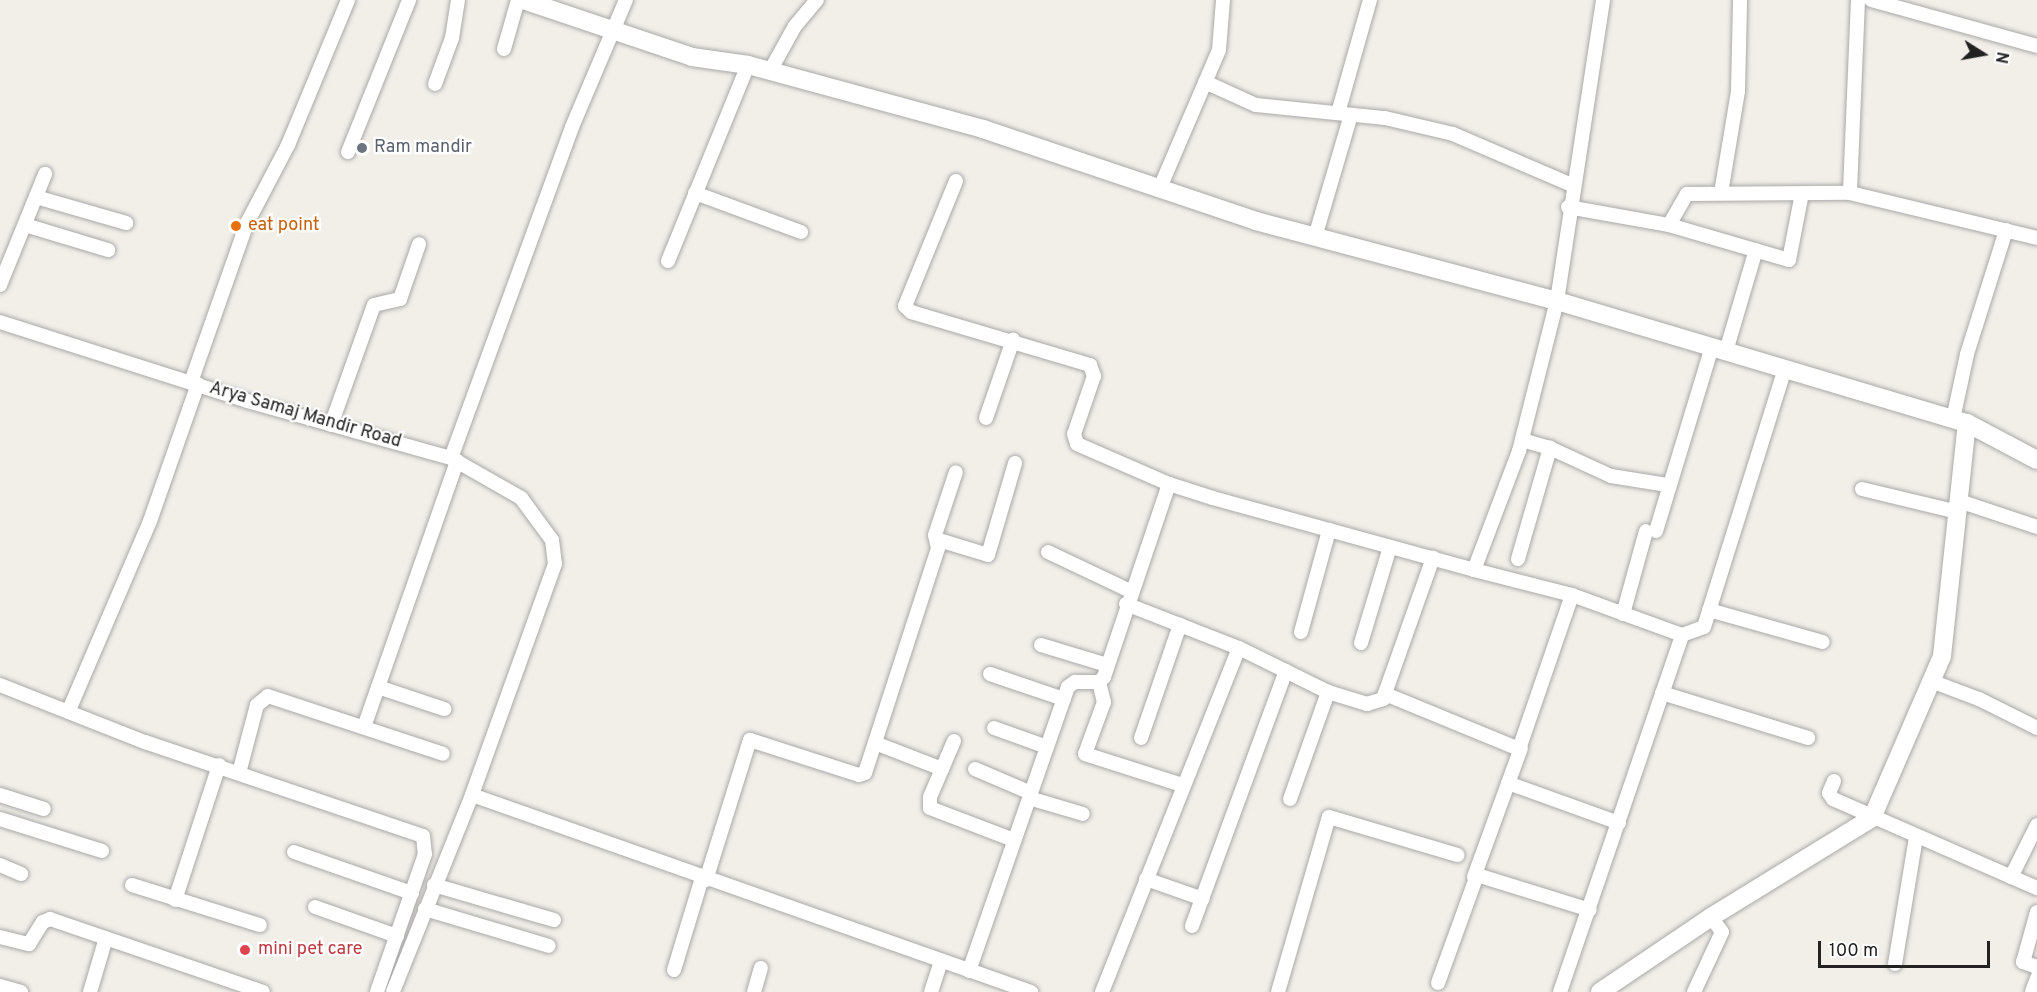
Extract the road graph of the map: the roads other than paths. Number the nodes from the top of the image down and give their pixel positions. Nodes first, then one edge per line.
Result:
1 (348, 0) edge
2 (409, 0) edge
3 (458, 0) edge
4 (518, 0) edge
5 (523, 0) edge
6 (626, 0) edge
7 (817, 0) edge
8 (1223, 0) edge
9 (1371, 0) edge
10 (1603, 0) edge
11 (1740, 0) edge
12 (1858, 0) edge
13 (1871, 0) edge
14 (542, 3) edge
15 (614, 31) junction
16 (2037, 46) edge
17 (504, 49) dead end
18 (748, 65) junction
19 (770, 71) junction
20 (1205, 82) junction
21 (435, 84) dead end
22 (1345, 114) junction
23 (348, 152) dead end
24 (45, 174) dead end
25 (956, 181) dead end
26 (1572, 185) junction
27 (1159, 190) junction
28 (695, 192) junction
29 (1802, 193) junction
30 (1850, 193) junction
31 (1721, 194) junction
32 (36, 198) junction
33 (1568, 207) junction
34 (126, 223) dead end
35 (25, 225) junction
36 (1669, 225) junction
37 (2007, 231) junction
38 (801, 232) dead end
39 (1315, 237) junction
40 (2037, 238) edge
41 (419, 244) dead end
42 (108, 250) dead end
43 (1756, 250) junction
44 (668, 261) dead end
45 (0, 285) edge
46 (1557, 301) junction
47 (0, 322) edge
48 (1013, 340) junction
49 (1719, 349) junction
50 (1785, 369) junction
51 (195, 383) junction
52 (986, 418) dead end
53 (1960, 421) junction
54 (332, 425) junction
55 (1522, 440) junction
56 (1550, 448) junction
57 (454, 459) junction
58 (2037, 460) edge
59 (1015, 463) dead end
60 (956, 472) dead end
61 (1169, 484) junction
62 (1668, 485) junction
63 (1863, 489) dead end
64 (1958, 507) junction
65 (2037, 526) edge
66 (1329, 530) junction
67 (939, 540) junction
68 (1390, 547) junction
69 (1048, 552) dead end
70 (1433, 558) junction
71 (1518, 559) dead end
72 (1474, 570) junction
73 (1572, 595) junction
74 (1128, 597) junction
75 (1709, 610) junction
76 (1623, 614) junction
77 (1180, 625) junction
78 (1301, 632) dead end
79 (1682, 635) junction
80 (1823, 642) dead end
81 (1361, 643) dead end
82 (1041, 645) dead end
83 (1239, 648) junction
84 (1107, 665) junction
85 (1286, 671) junction
86 (990, 674) dead end
87 (1931, 681) junction
88 (1099, 682) junction
89 (0, 685) edge
90 (378, 687) junction
91 (1328, 692) junction
92 (1385, 693) junction
93 (1662, 693) junction
94 (1064, 699) junction
95 (444, 709) dead end
96 (69, 710) junction
97 (2036, 726) edge
98 (364, 727) junction
99 (994, 728) dead end
100 (1141, 738) dead end
101 (1808, 738) dead end
102 (954, 741) dead end
103 (875, 743) junction
104 (1047, 747) junction
105 (1521, 748) junction
106 (443, 754) dead end
107 (219, 765) junction
108 (942, 769) junction
109 (975, 769) dead end
110 (239, 772) junction
111 (1834, 781) dead end
112 (1508, 783) junction
113 (1182, 785) junction
114 (0, 795) edge
115 (472, 795) junction
116 (1030, 795) junction
117 (1290, 799) dead end
118 (44, 809) dead end
119 (1083, 814) dead end
120 (1872, 818) junction
121 (0, 819) edge
122 (1619, 823) junction
123 (2037, 825) edge
124 (1916, 837) junction
125 (1014, 840) junction
126 (102, 851) dead end
127 (294, 852) dead end
128 (1457, 855) dead end
129 (0, 865) edge
130 (21, 873) dead end
131 (1474, 877) junction
132 (2011, 877) junction
133 (704, 879) junction
134 (1146, 879) junction
135 (132, 885) dead end
136 (434, 885) junction
137 (2037, 888) edge
138 (412, 893) junction
139 (1203, 899) junction
140 (175, 900) junction
141 (315, 907) dead end
142 (425, 909) junction
143 (1590, 910) junction
144 (2037, 912) edge
145 (1711, 917) junction
146 (554, 920) dead end
147 (260, 925) dead end
148 (1192, 926) dead end
149 (397, 936) junction
150 (0, 937) edge
151 (106, 938) junction
152 (549, 946) dead end
153 (941, 961) junction
154 (1894, 964) dead end
155 (2037, 967) edge
156 (761, 968) dead end
157 (674, 970) dead end
158 (969, 971) junction
159 (2037, 978) edge
160 (1438, 982) dead end
161 (0, 986) edge
162 (21, 992) edge
163 (90, 992) edge
164 (263, 992) edge
165 (377, 992) edge
166 (393, 992) edge
167 (754, 992) edge
168 (930, 992) edge
169 (1030, 992) edge
170 (1102, 992) edge
171 (1278, 992) edge
172 (1560, 992) edge
173 (1600, 992) edge
174 (1694, 992) edge
175 (2032, 992) edge

1 - 51 street
2 - 23 street
3 - 21 street
4 - 17 street
5 - 14 street
6 - 15 street
7 - 19 street
8 - 20 street
9 - 22 street
10 - 26 street
11 - 31 street
12 - 30 street
13 - 16 street
14 - 15 street
15 - 18 street
15 - 57 street
18 - 19 street
18 - 28 street
19 - 27 street
20 - 22 street
20 - 27 street
22 - 26 street
22 - 39 street
24 - 32 street
25 - 48 street
26 - 33 street
27 - 39 street
28 - 38 street
28 - 44 street
29 - 30 street
29 - 31 street
29 - 43 street
30 - 37 street
31 - 36 street
32 - 34 street
32 - 35 street
33 - 36 street
33 - 46 street
35 - 42 street
35 - 45 street
36 - 43 street
37 - 40 street
37 - 53 street
39 - 46 street
41 - 54 street
43 - 49 street
46 - 49 street
46 - 55 street
47 - 51 street, Arya Samaj Mandir Road
48 - 52 street
48 - 61 street
49 - 50 street
49 - 62 street
50 - 53 street
50 - 75 street
51 - 54 street, Arya Samaj Mandir Road
51 - 96 street
53 - 58 street
53 - 64 street
54 - 57 street, Arya Samaj Mandir Road
55 - 56 street
55 - 72 street
56 - 62 street
56 - 71 street
57 - 90 street
57 - 115 street, Arya Samaj Mandir Road
59 - 67 street
60 - 67 street
61 - 66 street
61 - 74 street
62 - 76 street
63 - 64 street
64 - 65 street
64 - 87 street
66 - 68 street
66 - 78 street
67 - 103 street
68 - 70 street
68 - 81 street
69 - 74 street
70 - 72 street
70 - 92 street
72 - 73 street
73 - 76 street
73 - 105 street
74 - 77 street
74 - 84 street
75 - 79 street
75 - 80 street
76 - 79 street
77 - 83 street
77 - 100 street
79 - 93 street
82 - 84 street
83 - 85 street
83 - 113 street
84 - 88 street
85 - 91 street
85 - 139 street
86 - 94 street
87 - 97 street
87 - 120 street
88 - 94 street
88 - 113 street
89 - 96 street
90 - 95 street
90 - 98 street
91 - 92 street
91 - 117 street
92 - 105 street
93 - 101 street
93 - 122 street
94 - 104 street
96 - 107 street
98 - 106 street
98 - 110 street
99 - 104 street
102 - 108 street
103 - 108 street
103 - 133 street
104 - 116 street
105 - 112 street
107 - 110 street
107 - 140 street
108 - 125 street
109 - 116 street
110 - 138 street
111 - 120 street
112 - 122 street
112 - 131 street
113 - 134 street
114 - 118 street
115 - 133 street
115 - 136 street, Arya Samaj Mandir Road
116 - 119 street
116 - 125 street
120 - 124 street
120 - 145 street
121 - 126 street
122 - 143 street
123 - 132 street
124 - 132 street
124 - 154 street
125 - 158 street
127 - 138 street
128 - 171 street
129 - 130 street
131 - 143 street
131 - 160 street
132 - 137 street
133 - 153 street
133 - 157 street
134 - 139 street
134 - 170 street
135 - 140 street
136 - 142 street, Arya Samaj Mandir Road
136 - 146 street
138 - 149 street
139 - 148 street
140 - 147 street
141 - 149 street
142 - 152 street
142 - 166 street, Arya Samaj Mandir Road
143 - 172 street
144 - 155 street
145 - 173 street
145 - 174 street
149 - 165 street
150 - 151 street
151 - 163 street
151 - 164 street
153 - 158 street
153 - 168 street
156 - 167 street
158 - 169 street
159 - 175 street
161 - 162 street

